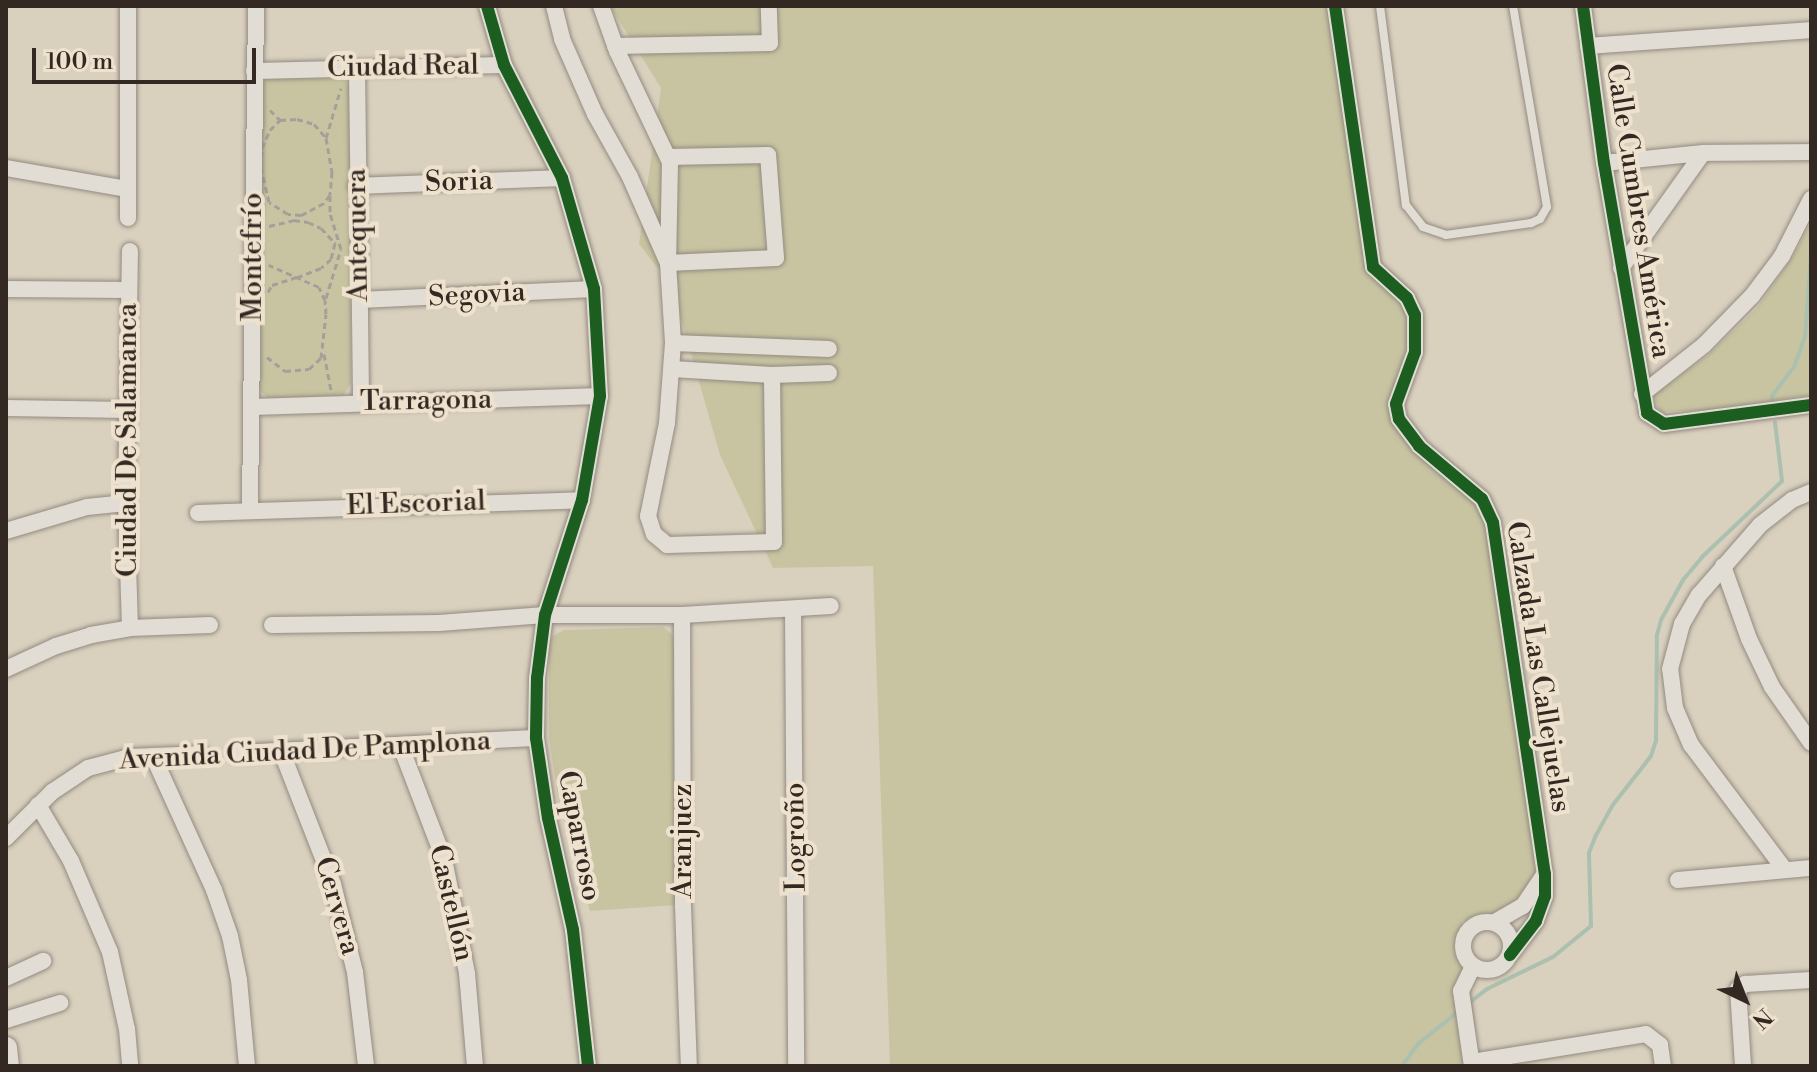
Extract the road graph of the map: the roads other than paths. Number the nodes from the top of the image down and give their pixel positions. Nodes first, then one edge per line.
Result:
1 (128, 6) edge
2 (256, 6) edge
3 (487, 6) edge
4 (554, 6) edge
5 (601, 6) edge
6 (769, 6) edge
7 (1335, 6) edge
8 (1380, 6) edge
9 (1513, 6) edge
10 (1583, 6) edge
11 (1811, 30) edge
12 (615, 46) junction
13 (1588, 46) junction
14 (504, 65) junction
15 (254, 71) junction
16 (357, 73) junction
17 (1811, 152) edge
18 (1703, 153) junction
19 (668, 157) junction
20 (1604, 163) junction
21 (6, 168) edge
22 (562, 178) junction
23 (356, 186) junction
24 (127, 189) junction
25 (1811, 199) edge
26 (128, 218) dead end
27 (130, 251) dead end
28 (668, 263) junction
29 (1621, 268) junction
30 (6, 289) edge
31 (594, 289) junction
32 (129, 290) junction
33 (360, 300) junction
34 (673, 343) junction
35 (829, 349) dead end
36 (672, 369) junction
37 (829, 373) dead end
38 (772, 375) junction
39 (1642, 394) junction
40 (600, 396) junction
41 (361, 402) junction
42 (1811, 405) edge
43 (252, 407) junction
44 (6, 408) edge
45 (128, 410) junction
46 (1811, 492) edge
47 (582, 500) junction
48 (126, 503) junction
49 (250, 509) junction
50 (198, 513) dead end
51 (6, 531) edge
52 (1723, 566) junction
53 (831, 606) dead end
54 (793, 609) junction
55 (545, 615) junction
56 (682, 615) junction
57 (210, 625) dead end
58 (272, 625) dead end
59 (130, 628) junction
60 (6, 669) edge
61 (536, 738) junction
62 (1811, 743) edge
63 (401, 747) junction
64 (236, 753) dead end
65 (282, 753) junction
66 (202, 754) dead end
67 (153, 756) junction
68 (38, 805) junction
69 (6, 838) edge
70 (1811, 868) edge
71 (1785, 870) junction
72 (1545, 874) junction
73 (1678, 880) dead end
74 (1495, 922) junction
75 (1510, 955) junction
76 (43, 961) dead end
77 (1473, 966) junction
78 (6, 978) edge
79 (1811, 980) edge
80 (60, 1003) dead end
81 (6, 1020) edge
82 (6, 1048) edge
83 (1472, 1064) edge
84 (8, 1066) edge
85 (130, 1066) edge
86 (247, 1066) edge
87 (366, 1066) edge
88 (475, 1066) edge
89 (588, 1066) edge
90 (689, 1066) edge
91 (796, 1066) edge
92 (1663, 1066) edge
93 (1743, 1066) edge

1 - 24 street
2 - 15 street, Montefrío
3 - 14 street, Caparroso
4 - 28 street
5 - 12 street
6 - 12 street
7 - 72 street, Calzada Las Callejuelas
8 - 9 lane
10 - 13 street, Calle Cumbres América
11 - 13 street
12 - 19 street
13 - 20 street, Calle Cumbres América
14 - 16 street, Ciudad Real
14 - 22 street, Caparroso
15 - 16 street, Ciudad Real
15 - 43 street, Montefrío
16 - 23 street, Antequera
17 - 18 street
18 - 20 street
18 - 29 street
19 - 28 street
19 - 28 street
20 - 29 street, Calle Cumbres América
21 - 24 street
22 - 23 street, Soria
22 - 31 street, Caparroso
23 - 33 street, Antequera
24 - 26 street
25 - 39 street
27 - 32 street, Ciudad De Salamanca
28 - 34 street
29 - 39 street, Calle Cumbres América
30 - 32 street
31 - 33 street, Segovia
31 - 40 street, Caparroso
32 - 45 street, Ciudad De Salamanca
33 - 41 street, Antequera
34 - 35 street
34 - 36 street
36 - 38 street
36 - 38 street
37 - 38 street
39 - 42 street, Calle Cumbres América
40 - 41 street, Tarragona
40 - 47 street, Caparroso
41 - 43 street, Tarragona
43 - 49 street, Montefrío
44 - 45 street
45 - 48 street, Ciudad De Salamanca
46 - 52 street
47 - 49 street, El Escorial
47 - 55 street, Caparroso
48 - 51 street
48 - 59 street, Ciudad De Salamanca
49 - 50 street, El Escorial
52 - 62 street
52 - 71 street
53 - 54 street
54 - 56 street
54 - 91 street, Logroño
55 - 56 street
55 - 58 street
55 - 61 street, Caparroso
56 - 90 street, Aranjuez
57 - 59 street
59 - 60 street
61 - 63 street, Avenida Ciudad De Pamplona
61 - 89 street, Caparroso
63 - 65 street, Avenida Ciudad De Pamplona
63 - 88 street, Castellón
64 - 65 street, Avenida Ciudad De Pamplona
65 - 87 street, Cervera
66 - 67 street, Avenida Ciudad De Pamplona
67 - 68 street, Avenida Ciudad De Pamplona
67 - 86 street
68 - 69 street, Avenida Ciudad De Pamplona
68 - 85 street
70 - 71 street
71 - 73 street
72 - 74 street
72 - 75 street, Calzada Las Callejuelas
74 - 75 street
74 - 77 street
75 - 77 street
76 - 78 street
77 - 83 street
79 - 93 street
80 - 81 street
82 - 84 main road
83 - 92 street

